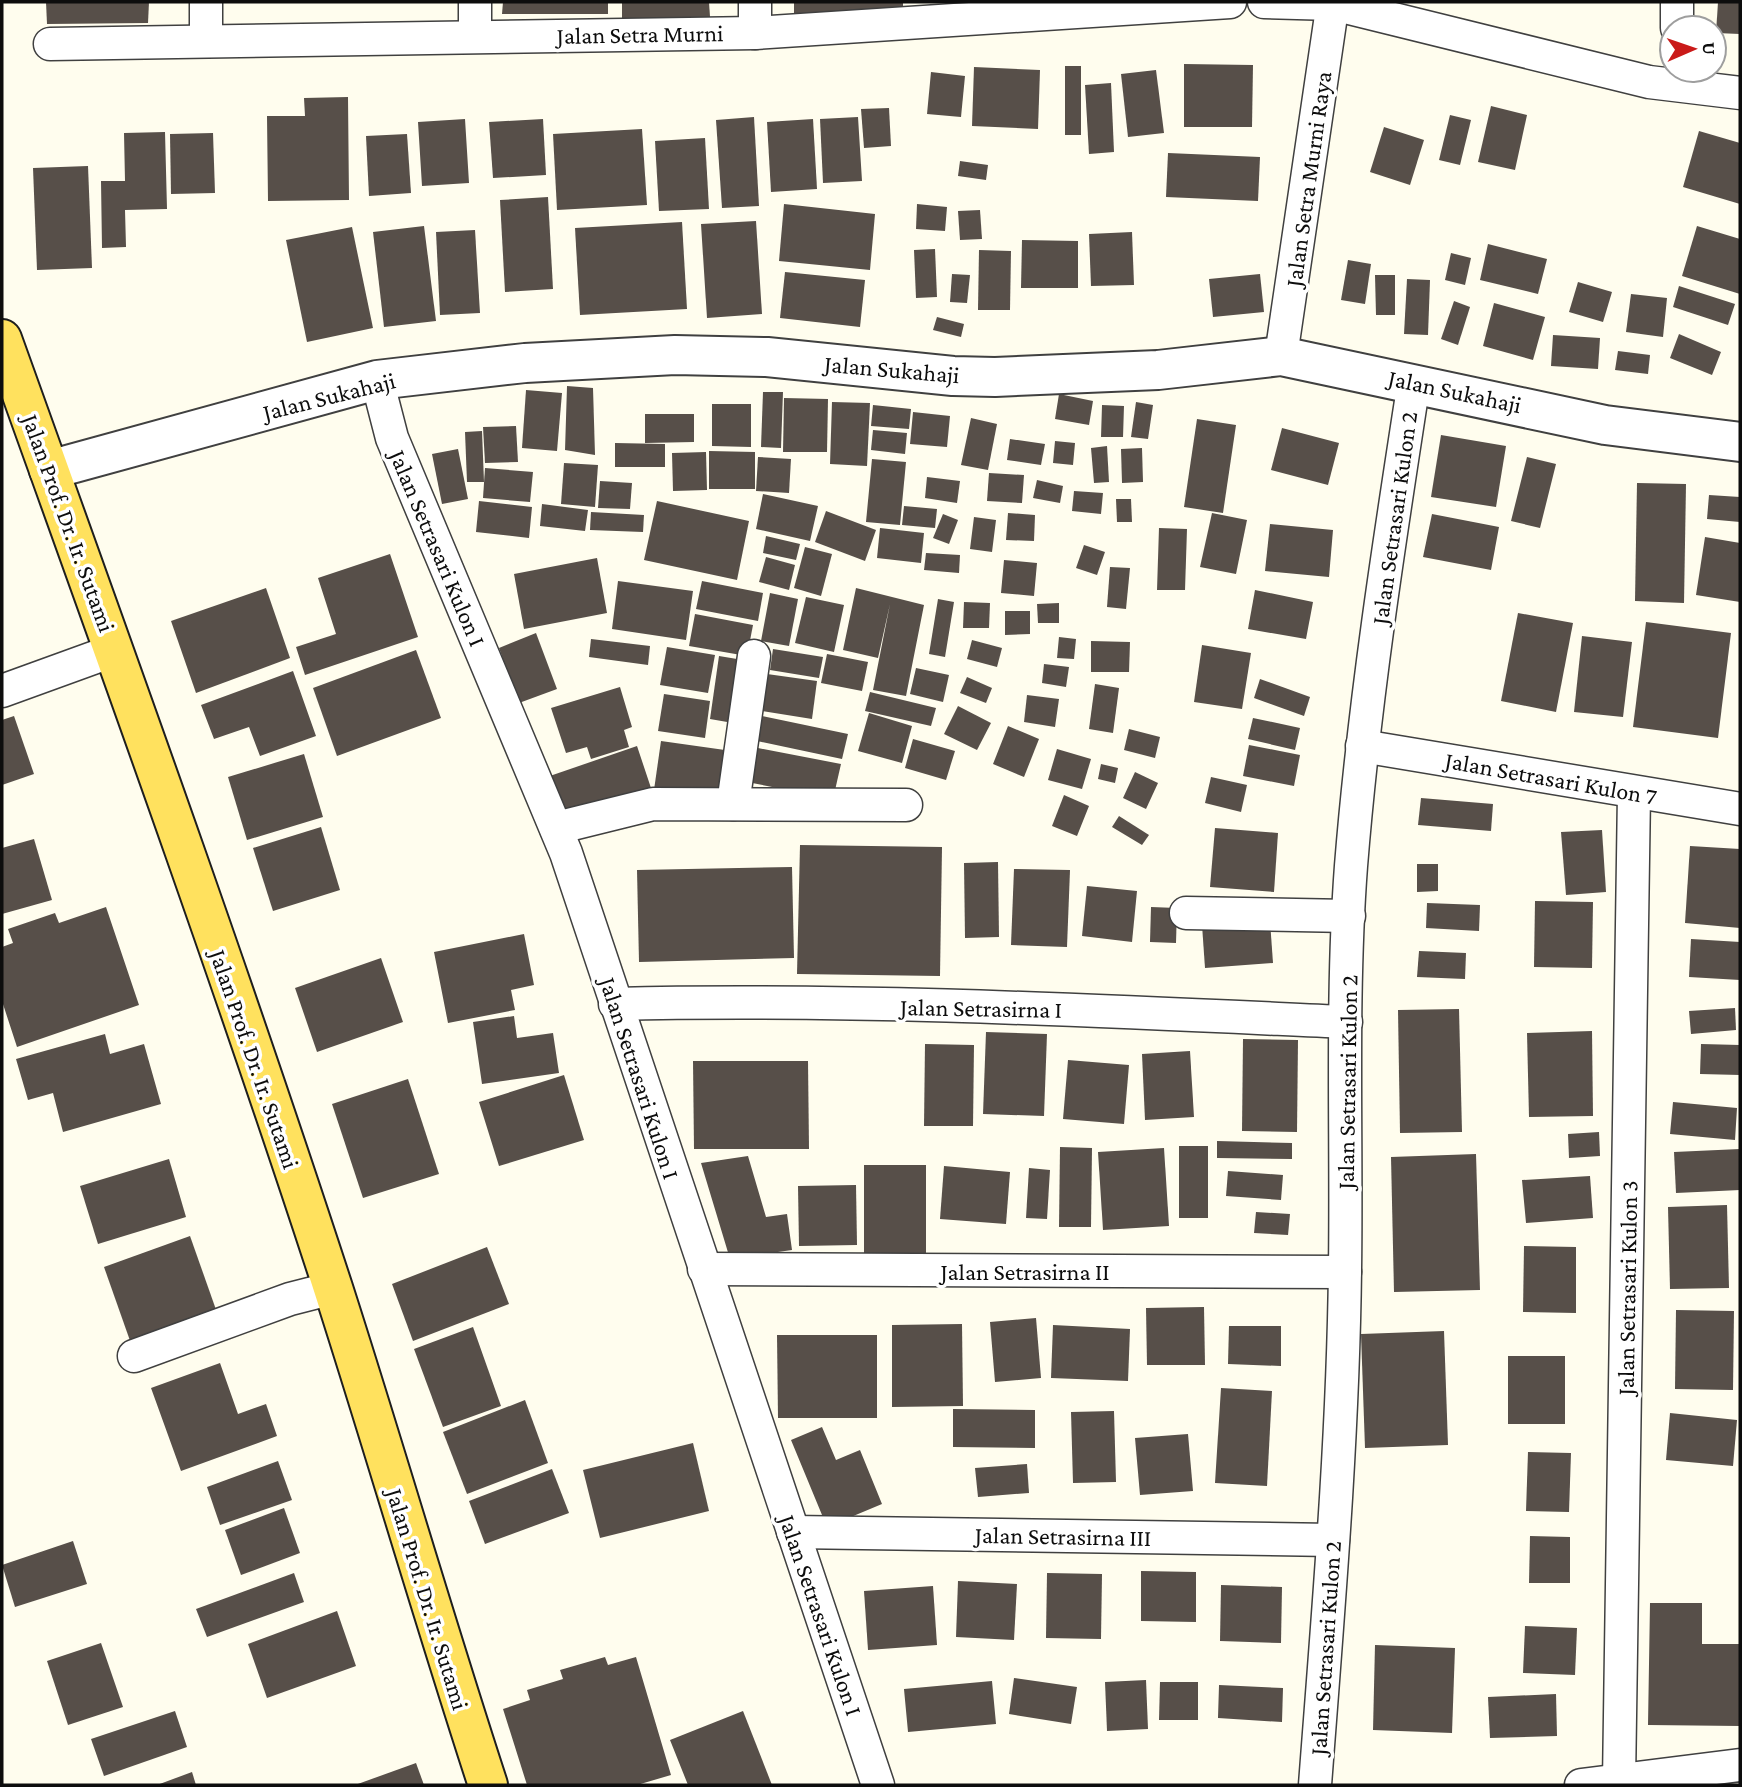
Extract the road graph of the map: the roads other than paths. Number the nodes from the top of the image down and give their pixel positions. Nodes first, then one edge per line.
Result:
1 (206, 2) edge
2 (475, 2) edge
3 (755, 2) edge
4 (1230, 2) edge
5 (1264, 2) edge
6 (1333, 3) edge
7 (1045, 8) edge
8 (755, 33) junction
9 (475, 36) junction
10 (206, 39) junction
11 (50, 44) dead end
12 (1658, 74) edge
13 (1703, 84) edge
14 (1740, 93) edge
15 (2, 340) edge
16 (1281, 356) junction
17 (377, 380) junction
18 (1414, 382) junction
19 (1740, 442) edge
20 (49, 470) junction
21 (115, 650) junction
22 (754, 656) dead end
23 (2, 691) edge
24 (1362, 746) junction
25 (1634, 793) junction
26 (733, 804) junction
27 (906, 805) dead end
28 (1740, 809) edge
29 (556, 828) junction
30 (1186, 913) dead end
31 (1349, 916) junction
32 (615, 1004) junction
33 (1346, 1022) junction
34 (704, 1269) junction
35 (1345, 1272) junction
36 (333, 1289) junction
37 (134, 1356) dead end
38 (793, 1532) junction
39 (1333, 1540) junction
40 (1740, 1765) edge
41 (1619, 1782) junction
42 (488, 1785) edge
43 (878, 1785) edge
44 (1315, 1785) edge
45 (1581, 1785) edge

1 - 10 street
2 - 9 street
3 - 8 street
4 - 7 street, Jalan Setra Murni
5 - 6 street
6 - 12 street
6 - 16 street, Jalan Setra Murni Raya
7 - 8 street, Jalan Setra Murni
8 - 9 street, Jalan Setra Murni
9 - 10 street, Jalan Setra Murni
10 - 11 street, Jalan Setra Murni
13 - 14 street
15 - 20 main road, Jalan Prof. Dr. Ir. Sutami
16 - 17 street, Jalan Sukahaji
16 - 18 street, Jalan Sukahaji
17 - 20 street, Jalan Sukahaji
17 - 29 street, Jalan Setrasari Kulon I
18 - 19 street, Jalan Sukahaji
18 - 24 street, Jalan Setrasari Kulon 2
20 - 21 main road, Jalan Prof. Dr. Ir. Sutami
21 - 23 street
21 - 36 main road, Jalan Prof. Dr. Ir. Sutami
22 - 26 street
24 - 25 street, Jalan Setrasari Kulon 7
24 - 31 street, Jalan Setrasari Kulon 2
25 - 28 street, Jalan Setrasari Kulon 7
25 - 41 street, Jalan Setrasari Kulon 3
26 - 27 street
26 - 29 street
29 - 32 street, Jalan Setrasari Kulon I
30 - 31 street
31 - 33 street, Jalan Setrasari Kulon 2
32 - 33 street, Jalan Setrasirna I
32 - 34 street, Jalan Setrasari Kulon I
33 - 35 street, Jalan Setrasari Kulon 2
34 - 35 street, Jalan Setrasirna II
34 - 38 street, Jalan Setrasari Kulon I
35 - 39 street, Jalan Setrasari Kulon 2
36 - 37 street
36 - 42 main road, Jalan Prof. Dr. Ir. Sutami
38 - 39 street, Jalan Setrasirna III
38 - 43 street, Jalan Setrasari Kulon I
39 - 44 street, Jalan Setrasari Kulon 2
40 - 41 street
41 - 45 street

